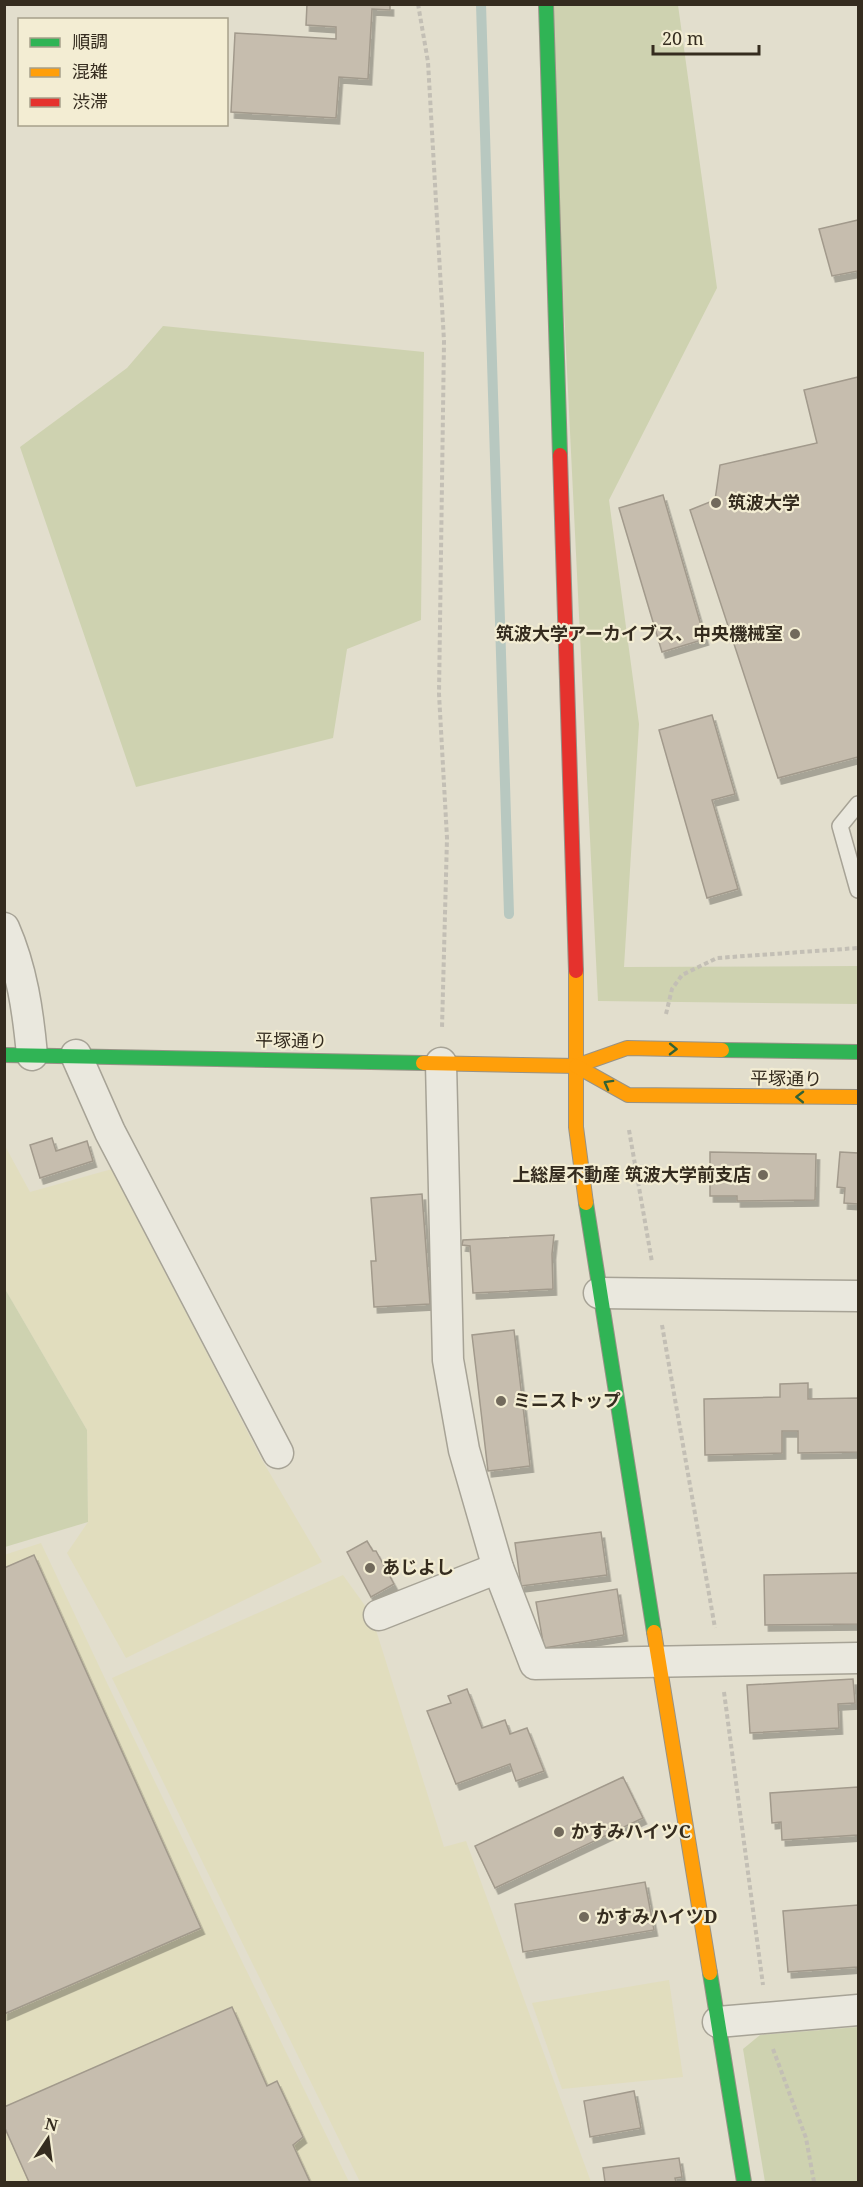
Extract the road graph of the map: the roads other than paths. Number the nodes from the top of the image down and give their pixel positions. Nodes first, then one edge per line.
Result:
1 (546, 4) edge
2 (858, 804) edge
3 (858, 890) edge
4 (4, 928) edge
5 (858, 1052) edge
6 (18, 1055) edge
7 (76, 1055) junction
8 (441, 1063) junction
9 (576, 1066) junction
10 (858, 1097) edge
11 (599, 1293) junction
12 (858, 1296) edge
13 (278, 1453) dead end
14 (498, 1568) junction
15 (379, 1615) dead end
16 (858, 1658) edge
17 (658, 1662) junction
18 (858, 2010) edge
19 (718, 2022) junction
20 (744, 2182) edge

1 - 9 street
2 - 3 lane
4 - 6 street
9 -> 5 street, 平塚通り
6 - 7 street, 平塚通り
7 - 8 street, 平塚通り
7 - 13 street
8 - 9 street, 平塚通り
8 - 14 street
10 -> 9 street, 平塚通り
9 - 11 street
11 - 12 street
11 - 17 street
14 - 15 street
14 - 17 street
16 - 17 street
17 - 19 street
18 - 19 street
19 - 20 street

